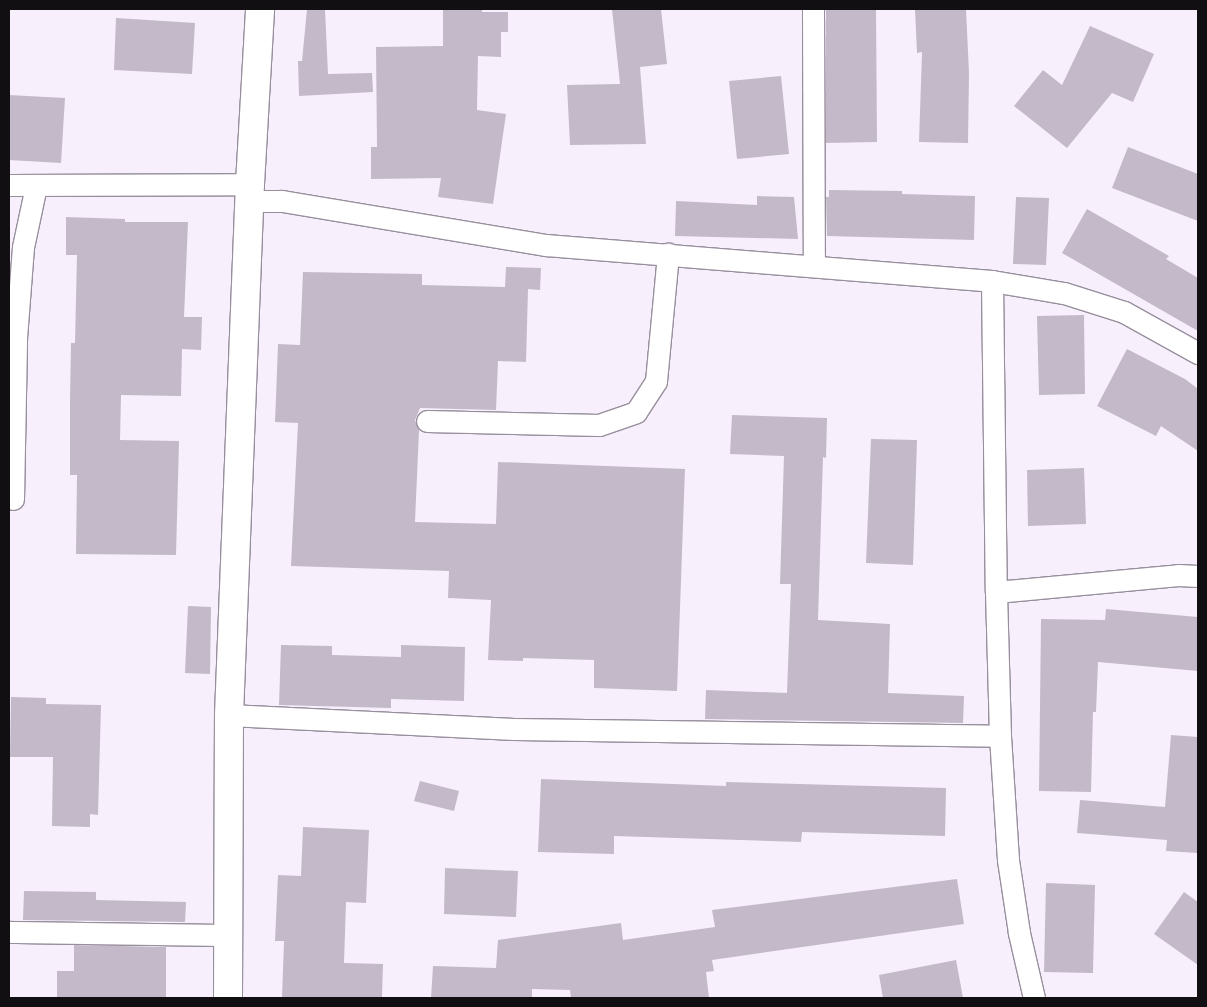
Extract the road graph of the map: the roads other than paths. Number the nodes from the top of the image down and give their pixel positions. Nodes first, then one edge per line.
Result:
1 (260, 9) edge
2 (813, 9) edge
3 (9, 185) edge
4 (36, 186) junction
5 (249, 192) junction
6 (668, 254) junction
7 (814, 266) junction
8 (992, 280) junction
9 (1198, 353) edge
10 (427, 421) dead end
11 (13, 499) dead end
12 (1198, 576) edge
13 (996, 592) junction
14 (229, 716) junction
15 (1000, 736) junction
16 (9, 932) edge
17 (230, 935) junction
18 (228, 998) edge
19 (1034, 998) edge

1 - 5 street
2 - 7 street
3 - 4 street
4 - 5 street
4 - 11 street
5 - 6 street
5 - 14 street
6 - 7 street
6 - 10 street
7 - 8 street
8 - 9 street
8 - 13 street
12 - 13 street
13 - 15 street
14 - 15 street
14 - 17 street
15 - 19 street
16 - 17 street
17 - 18 street

